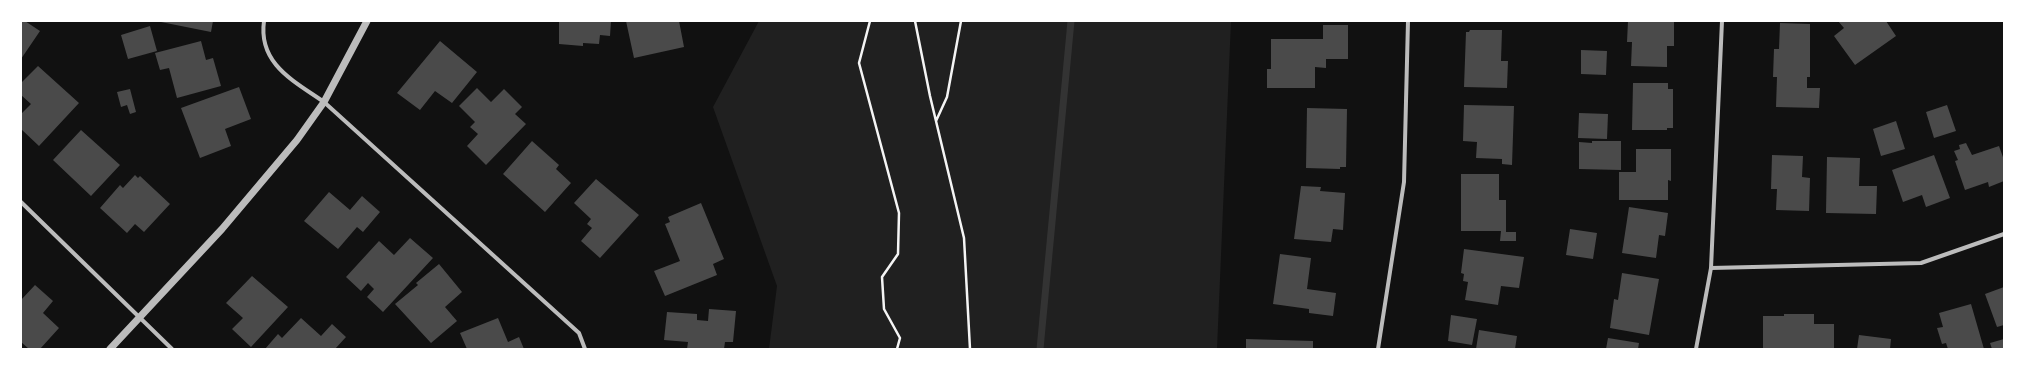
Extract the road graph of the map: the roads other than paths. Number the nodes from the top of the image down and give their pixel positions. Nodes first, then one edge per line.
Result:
1 (264, 21) edge
2 (366, 21) edge
3 (1408, 21) edge
4 (1722, 21) edge
5 (324, 102) junction
6 (21, 202) edge
7 (2004, 234) edge
8 (1711, 268) junction
9 (139, 319) junction
10 (110, 349) edge
11 (172, 349) edge
12 (585, 349) edge
13 (1378, 349) edge
14 (1696, 349) edge

1 - 5 street
2 - 5 street
3 - 13 street
4 - 8 street
5 - 9 street
5 - 12 street
6 - 9 street
7 - 8 street
8 - 14 street
9 - 10 street
9 - 11 street

